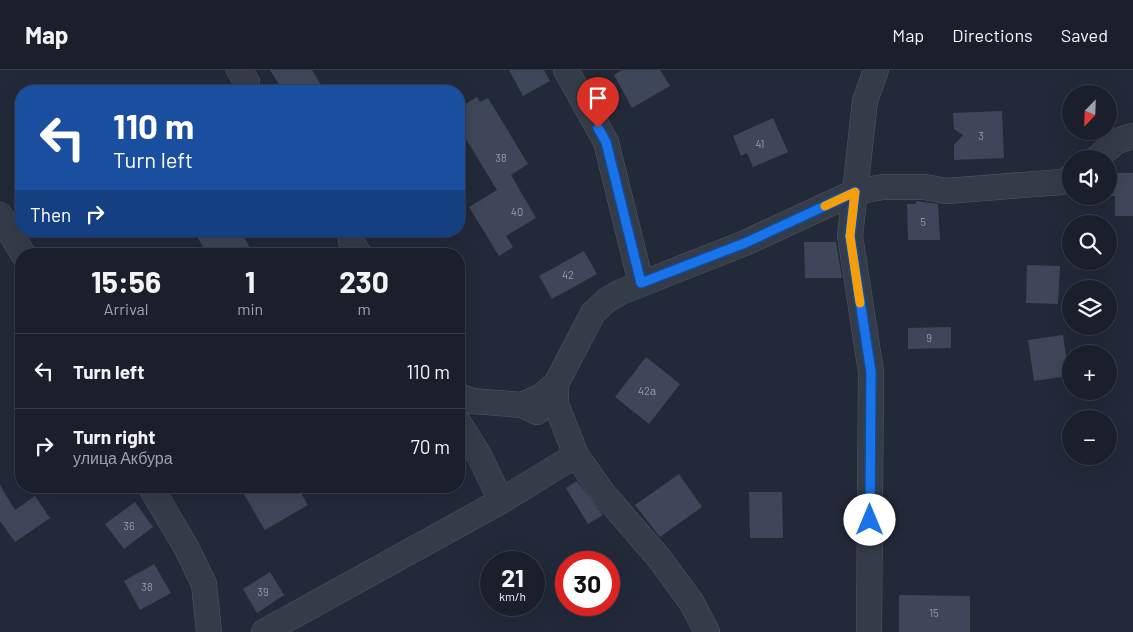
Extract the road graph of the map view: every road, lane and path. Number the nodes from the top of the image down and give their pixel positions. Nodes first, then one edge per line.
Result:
1 (566, 70) edge
2 (876, 70) edge
3 (1133, 136) edge
4 (1106, 150) edge
5 (1062, 182) edge
6 (855, 192) junction
7 (0, 215) edge
8 (19, 248) edge
9 (641, 283) junction
10 (556, 384) junction
11 (465, 398) edge
12 (522, 405) junction
13 (564, 425) junction
14 (465, 433) edge
15 (576, 455) junction
16 (154, 493) edge
17 (501, 501) junction
18 (209, 632) edge
19 (264, 632) edge
20 (706, 632) edge
21 (869, 632) edge

1 - 9 street
2 - 6 street
3 - 4 street
5 - 6 street
6 - 9 street
6 - 21 street
7 - 8 street
9 - 10 street
10 - 12 street
10 - 13 street
11 - 12 street
12 - 13 street
13 - 15 street
14 - 17 street
15 - 17 street
15 - 20 street
16 - 18 street
17 - 19 street

